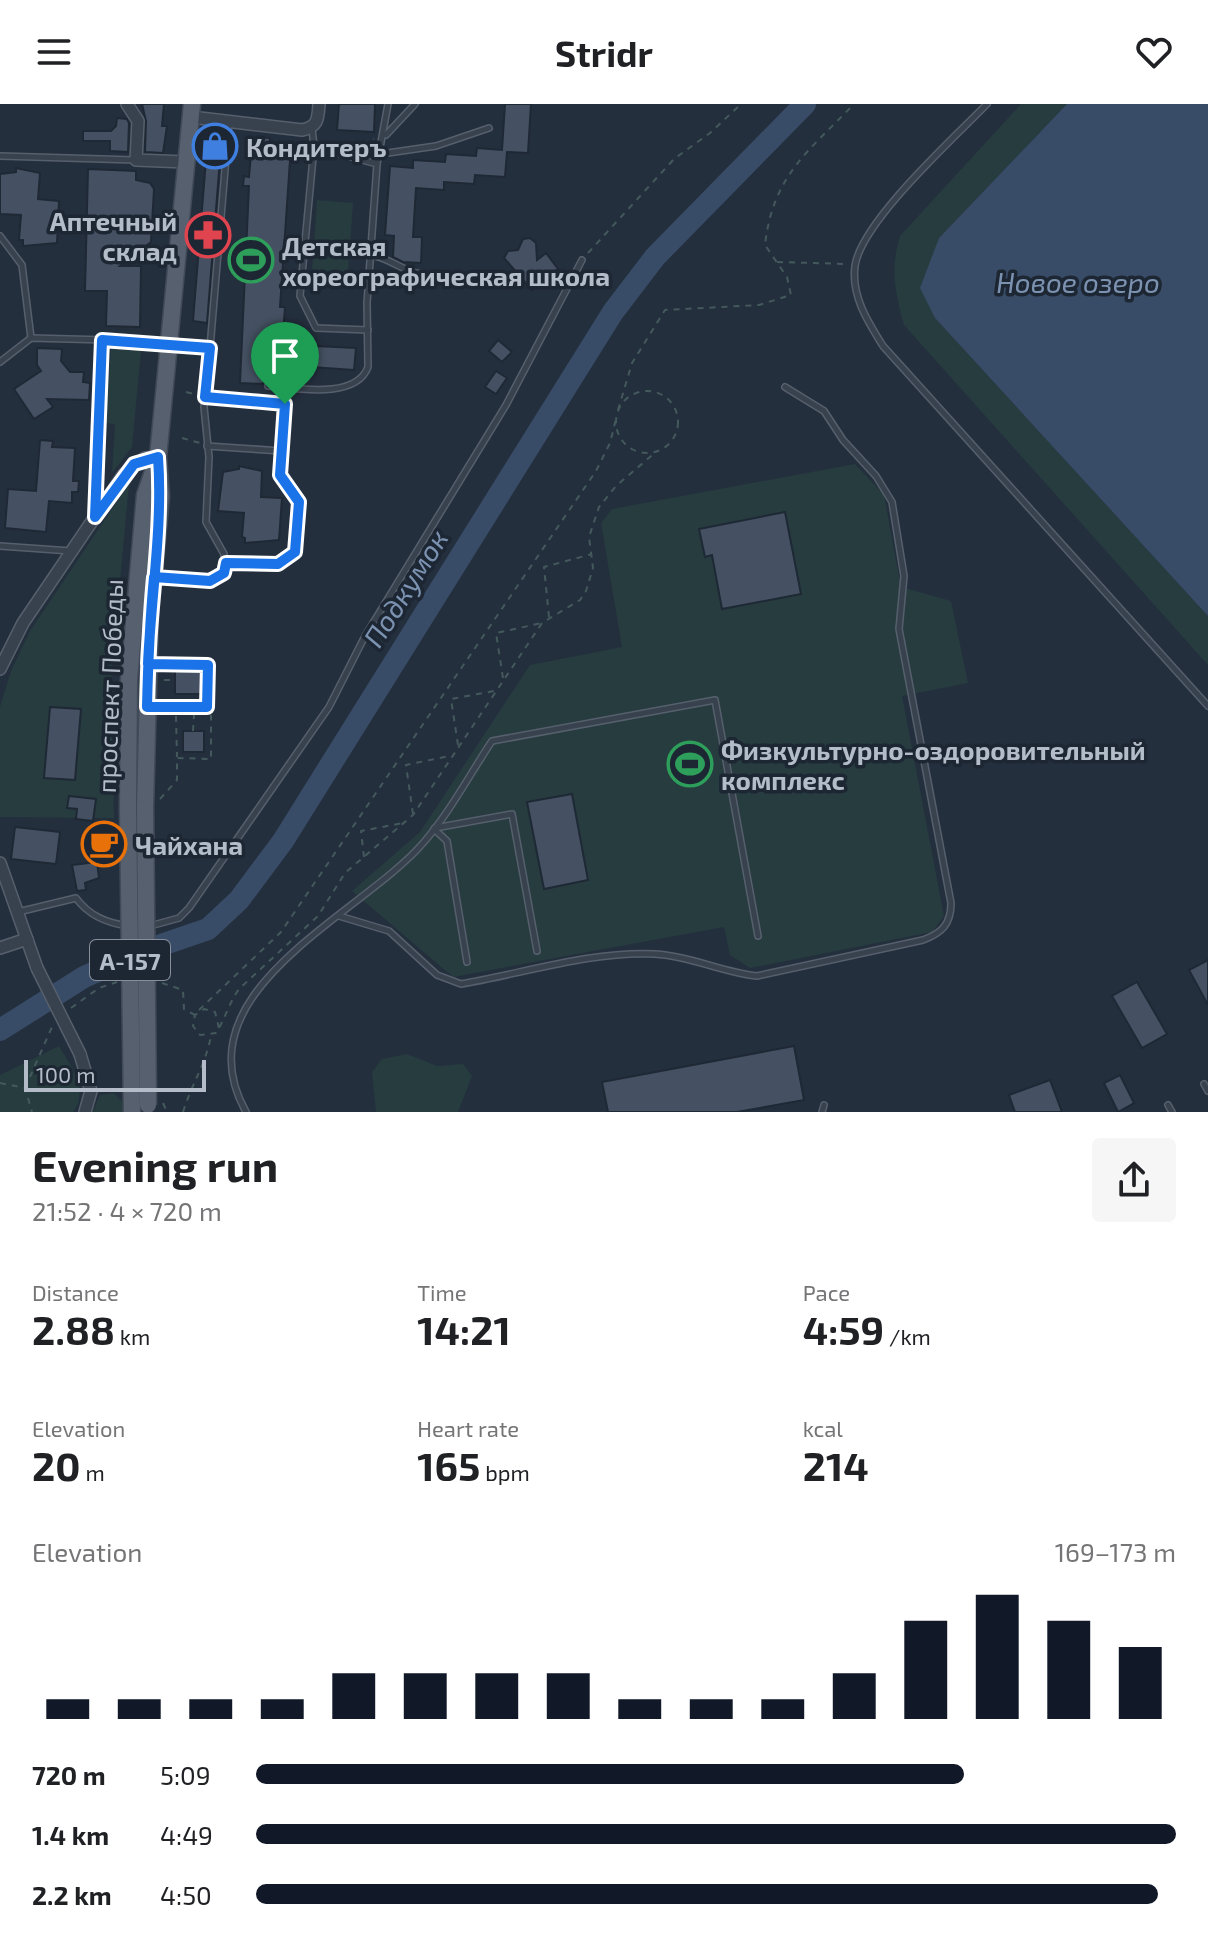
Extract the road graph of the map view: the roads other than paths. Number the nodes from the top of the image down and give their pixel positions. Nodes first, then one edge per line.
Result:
1 (127, 104) edge
2 (319, 104) edge
3 (388, 104) edge
4 (415, 104) edge
5 (987, 104) edge
6 (191, 110) edge
7 (229, 121) junction
8 (312, 128) junction
9 (489, 128) dead end
10 (385, 136) junction
11 (314, 147) junction
12 (381, 154) junction
13 (0, 156) edge
14 (136, 160) junction
15 (186, 162) junction
16 (377, 164) junction
17 (0, 236) edge
18 (370, 255) junction
19 (582, 260) road end
20 (421, 274) dead end
21 (368, 330) junction
22 (31, 338) junction
23 (102, 340) junction
24 (169, 344) junction
25 (210, 348) junction
26 (0, 362) edge
27 (268, 386) dead end
28 (288, 387) junction
29 (785, 387) dead end
30 (207, 446) junction
31 (282, 451) junction
32 (158, 457) junction
33 (95, 517) junction
34 (0, 546) edge
35 (72, 551) junction
36 (226, 563) junction
37 (154, 577) junction
38 (148, 664) junction
39 (0, 669) edge
40 (1208, 706) edge
41 (147, 707) junction
42 (142, 808) junction
43 (434, 828) junction
44 (0, 863) edge
45 (17, 912) junction
46 (339, 916) junction
47 (758, 936) dead end
48 (27, 939) junction
49 (0, 948) edge
50 (537, 951) dead end
51 (467, 962) dead end
52 (1204, 1084) dead end
53 (1208, 1091) edge
54 (1168, 1105) dead end
55 (149, 1110) edge
56 (85, 1112) edge
57 (132, 1112) edge
58 (246, 1112) edge
59 (1172, 1112) edge

1 - 14 street
2 - 8 street
3 - 10 lane
4 - 10 lane
5 - 40 lane
6 - 7 street
6 - 15 main road, проспект Победы / А-157
7 - 8 street
7 - 25 lane
8 - 11 lane
9 - 12 lane
10 - 12 lane
11 - 16 lane
11 - 21 lane
12 - 16 lane
13 - 14 lane
14 - 15 street
15 - 24 main road, проспект Победы / А-157
16 - 18 lane
17 - 22 lane
18 - 20 lane
18 - 21 lane
19 - 45 lane
21 - 28 lane
22 - 23 lane
22 - 26 lane
23 - 24 lane
23 - 33 lane
24 - 25 lane
24 - 32 main road, проспект Победы / А-157
25 - 30 lane
27 - 28 lane
28 - 31 lane
29 - 46 lane
30 - 31 lane
30 - 36 lane
31 - 36 lane
32 - 33 street
32 - 37 main road, проспект Победы / А-157
32 - 42 main road, проспект Победы / А-157
33 - 35 street
34 - 35 lane
35 - 39 street
36 - 37 lane
37 - 38 main road, проспект Победы / А-157
38 - 41 main road, проспект Победы / А-157
38 - 41 lane
41 - 42 main road, проспект Победы / А-157
42 - 55 main road, проспект Победы / А-157, bridge
42 - 57 main road, проспект Победы / А-157, bridge
43 - 46 lane
43 - 47 lane
43 - 50 lane
43 - 51 lane
44 - 45 street
45 - 48 street
46 - 58 lane
48 - 49 street
48 - 56 street, bridge
52 - 53 lane
54 - 59 lane

